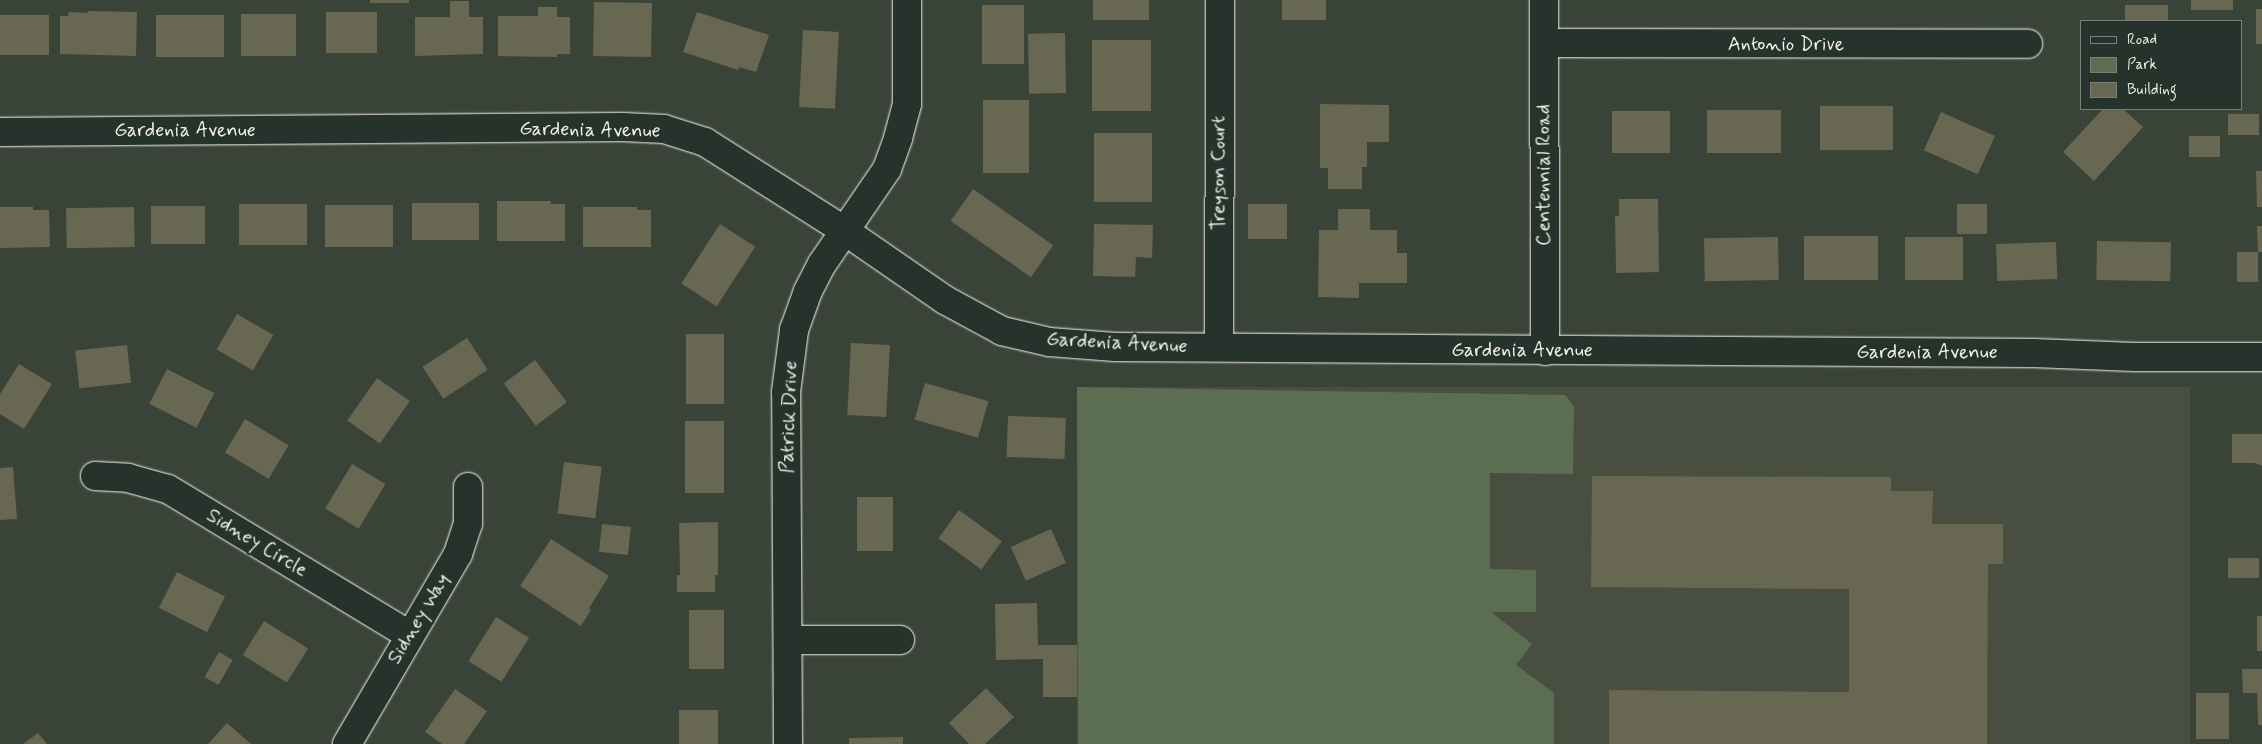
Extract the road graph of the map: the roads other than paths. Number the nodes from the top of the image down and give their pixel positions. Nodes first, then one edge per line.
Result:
1 (906, 0) edge
2 (1220, 0) edge
3 (1544, 0) edge
4 (1544, 44) junction
5 (2028, 44) dead end
6 (0, 132) edge
7 (845, 231) junction
8 (1219, 347) junction
9 (1545, 351) junction
10 (2262, 357) edge
11 (95, 476) dead end
12 (468, 487) dead end
13 (409, 635) junction
14 (788, 640) junction
15 (900, 640) dead end
16 (347, 744) edge
17 (788, 744) edge

1 - 7 street, Patrick Drive
2 - 8 street, Treyson Court
3 - 4 street, Centennial Road
4 - 5 street, Antonio Drive
4 - 9 street, Centennial Road
6 - 7 street, Gardenia Avenue
7 - 8 street, Gardenia Avenue
7 - 14 street, Patrick Drive
8 - 9 street, Gardenia Avenue
9 - 10 street, Gardenia Avenue
11 - 13 street, Sidney Circle
12 - 13 street, Sidney Way
13 - 16 street, Sidney Way
14 - 15 street
14 - 17 street, Patrick Drive

